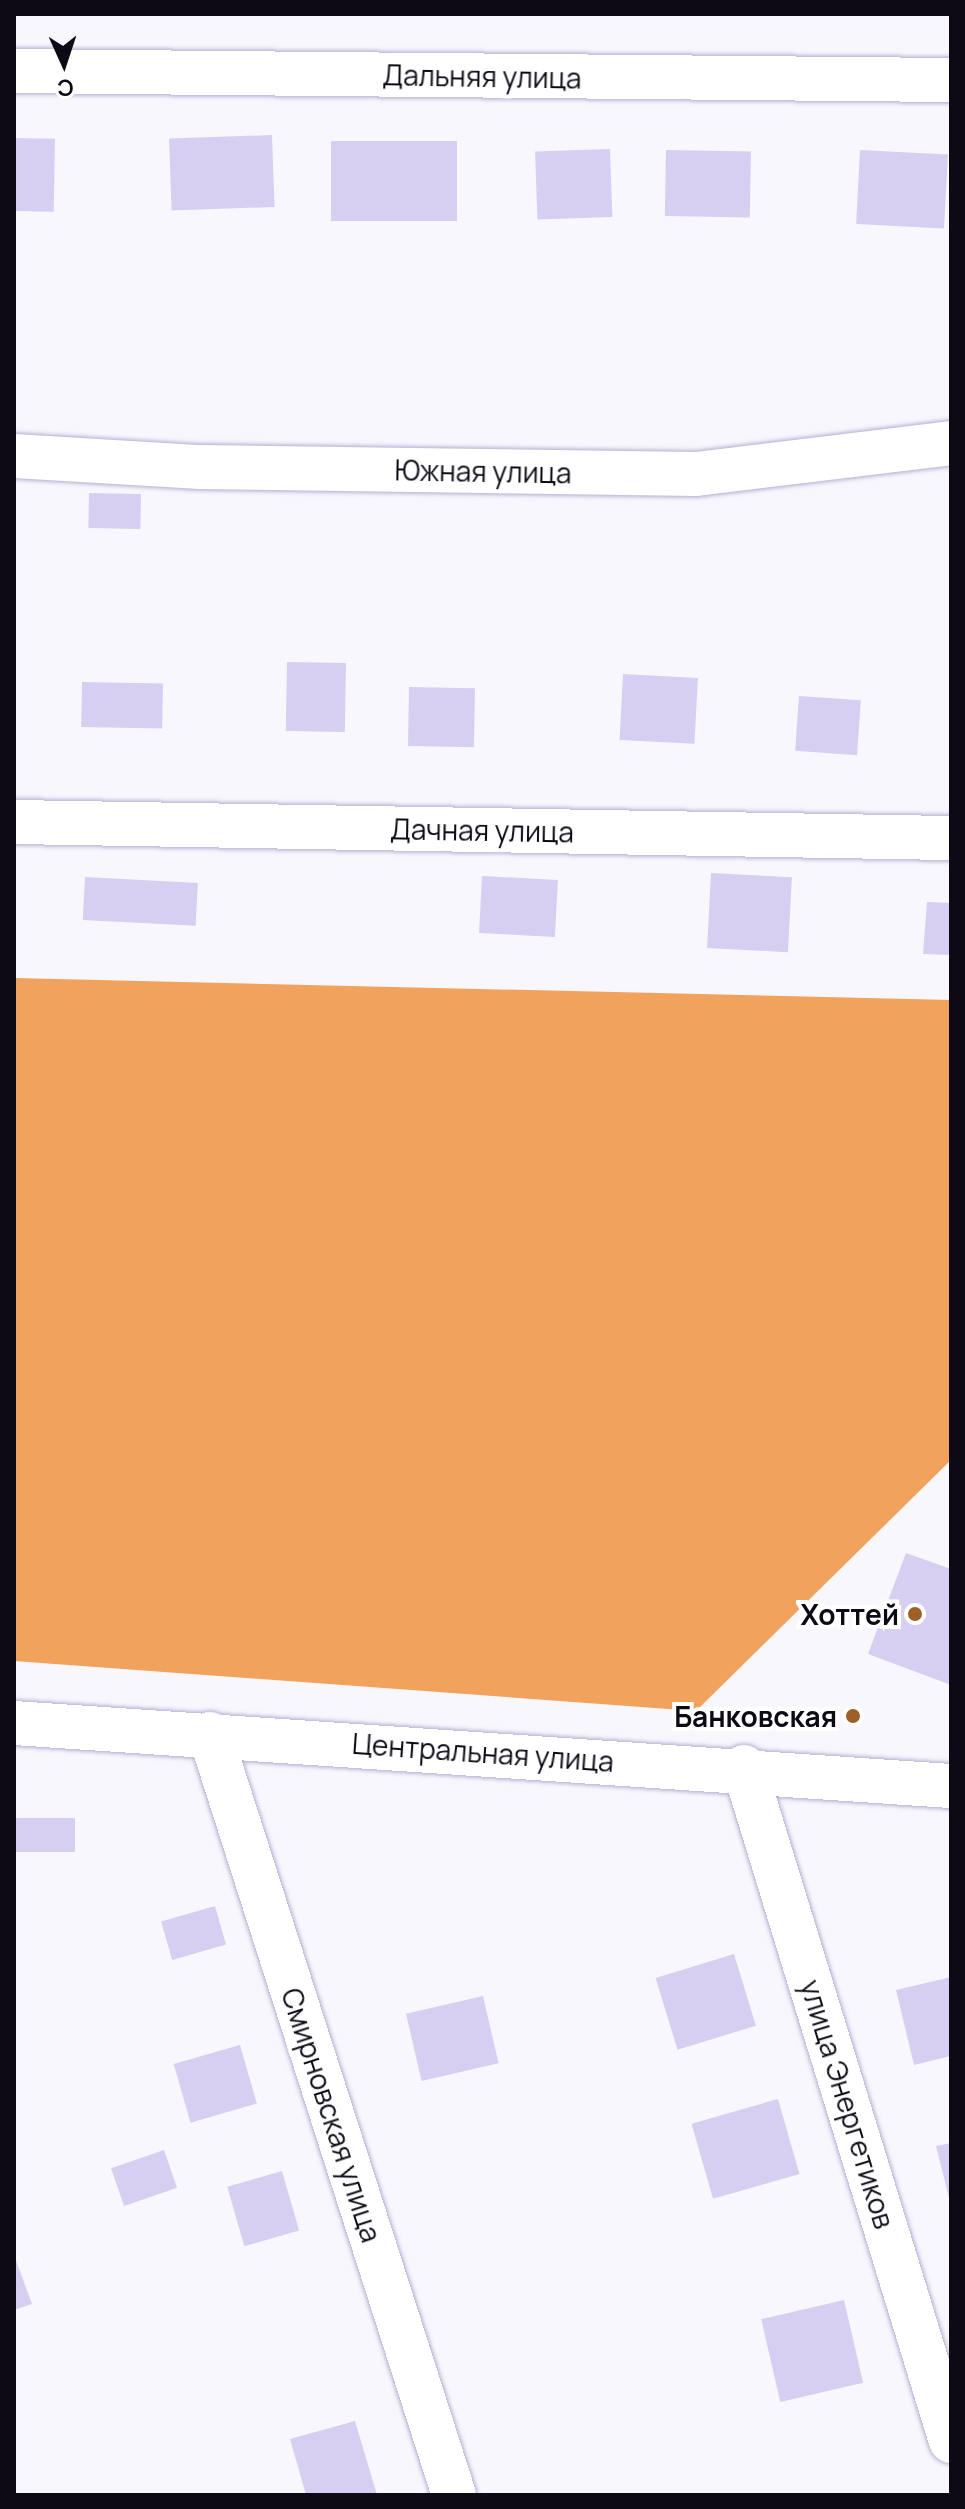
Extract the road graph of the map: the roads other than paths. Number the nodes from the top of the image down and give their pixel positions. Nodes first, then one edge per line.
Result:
1 (14, 71) edge
2 (951, 80) edge
3 (951, 443) edge
4 (14, 456) edge
5 (14, 822) edge
6 (951, 838) edge
7 (14, 1723) edge
8 (210, 1734) junction
9 (744, 1767) junction
10 (951, 1786) edge
11 (951, 2441) edge
12 (454, 2495) edge

1 - 2 street, Дальняя улица
3 - 4 street, Южная улица
5 - 6 street, Дачная улица
7 - 8 street, Центральная улица
8 - 9 street, Центральная улица
8 - 12 street, Смирновская улица
9 - 10 street, Центральная улица
9 - 11 street, улица Энергетиков

